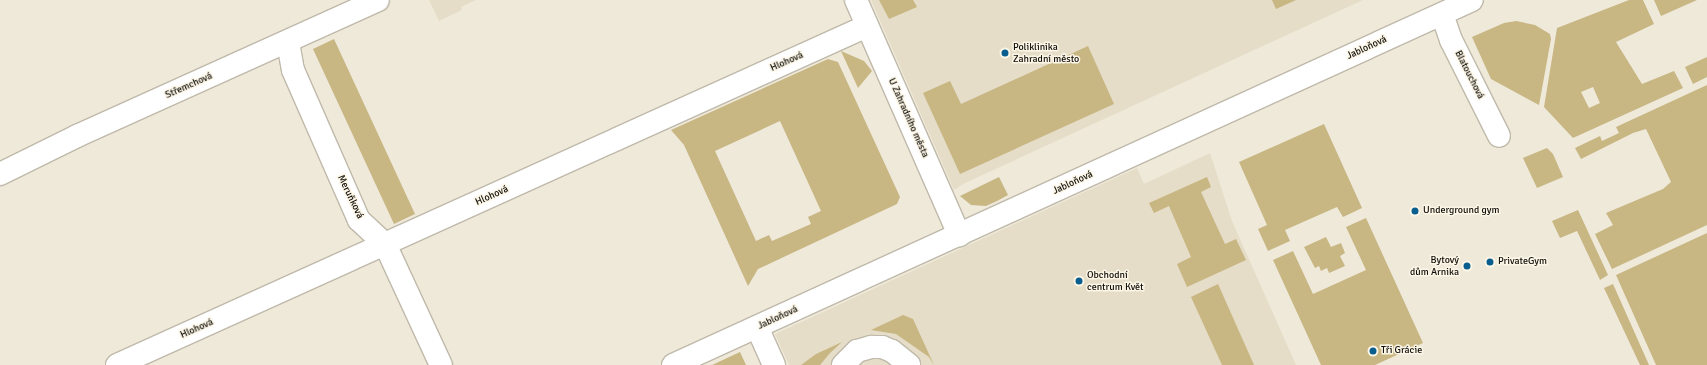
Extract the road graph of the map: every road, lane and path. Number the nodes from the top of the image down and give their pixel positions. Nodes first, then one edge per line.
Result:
1 (378, 0) edge
2 (1472, 0) edge
3 (857, 1) edge
4 (1442, 14) junction
5 (867, 26) junction
6 (288, 42) junction
7 (1499, 136) dead end
8 (0, 174) edge
9 (959, 235) junction
10 (385, 244) junction
11 (757, 327) junction
12 (852, 362) edge
13 (117, 365) edge
14 (441, 365) edge
15 (673, 365) edge
16 (774, 365) edge
17 (909, 365) edge

1 - 6 street, Střemchová
2 - 4 street, Jabloňová
3 - 5 street, U Zahradního města
4 - 7 street, Blatouchová
4 - 9 street, Jabloňová
5 - 9 street, U Zahradního města
5 - 10 street, Hlohová
6 - 8 street, Střemchová
6 - 10 street, Meruňková
9 - 11 street, Jabloňová
10 - 13 street, Hlohová
10 - 14 street, Meruňková
11 - 15 street, Jabloňová
11 - 16 street
12 - 17 street

